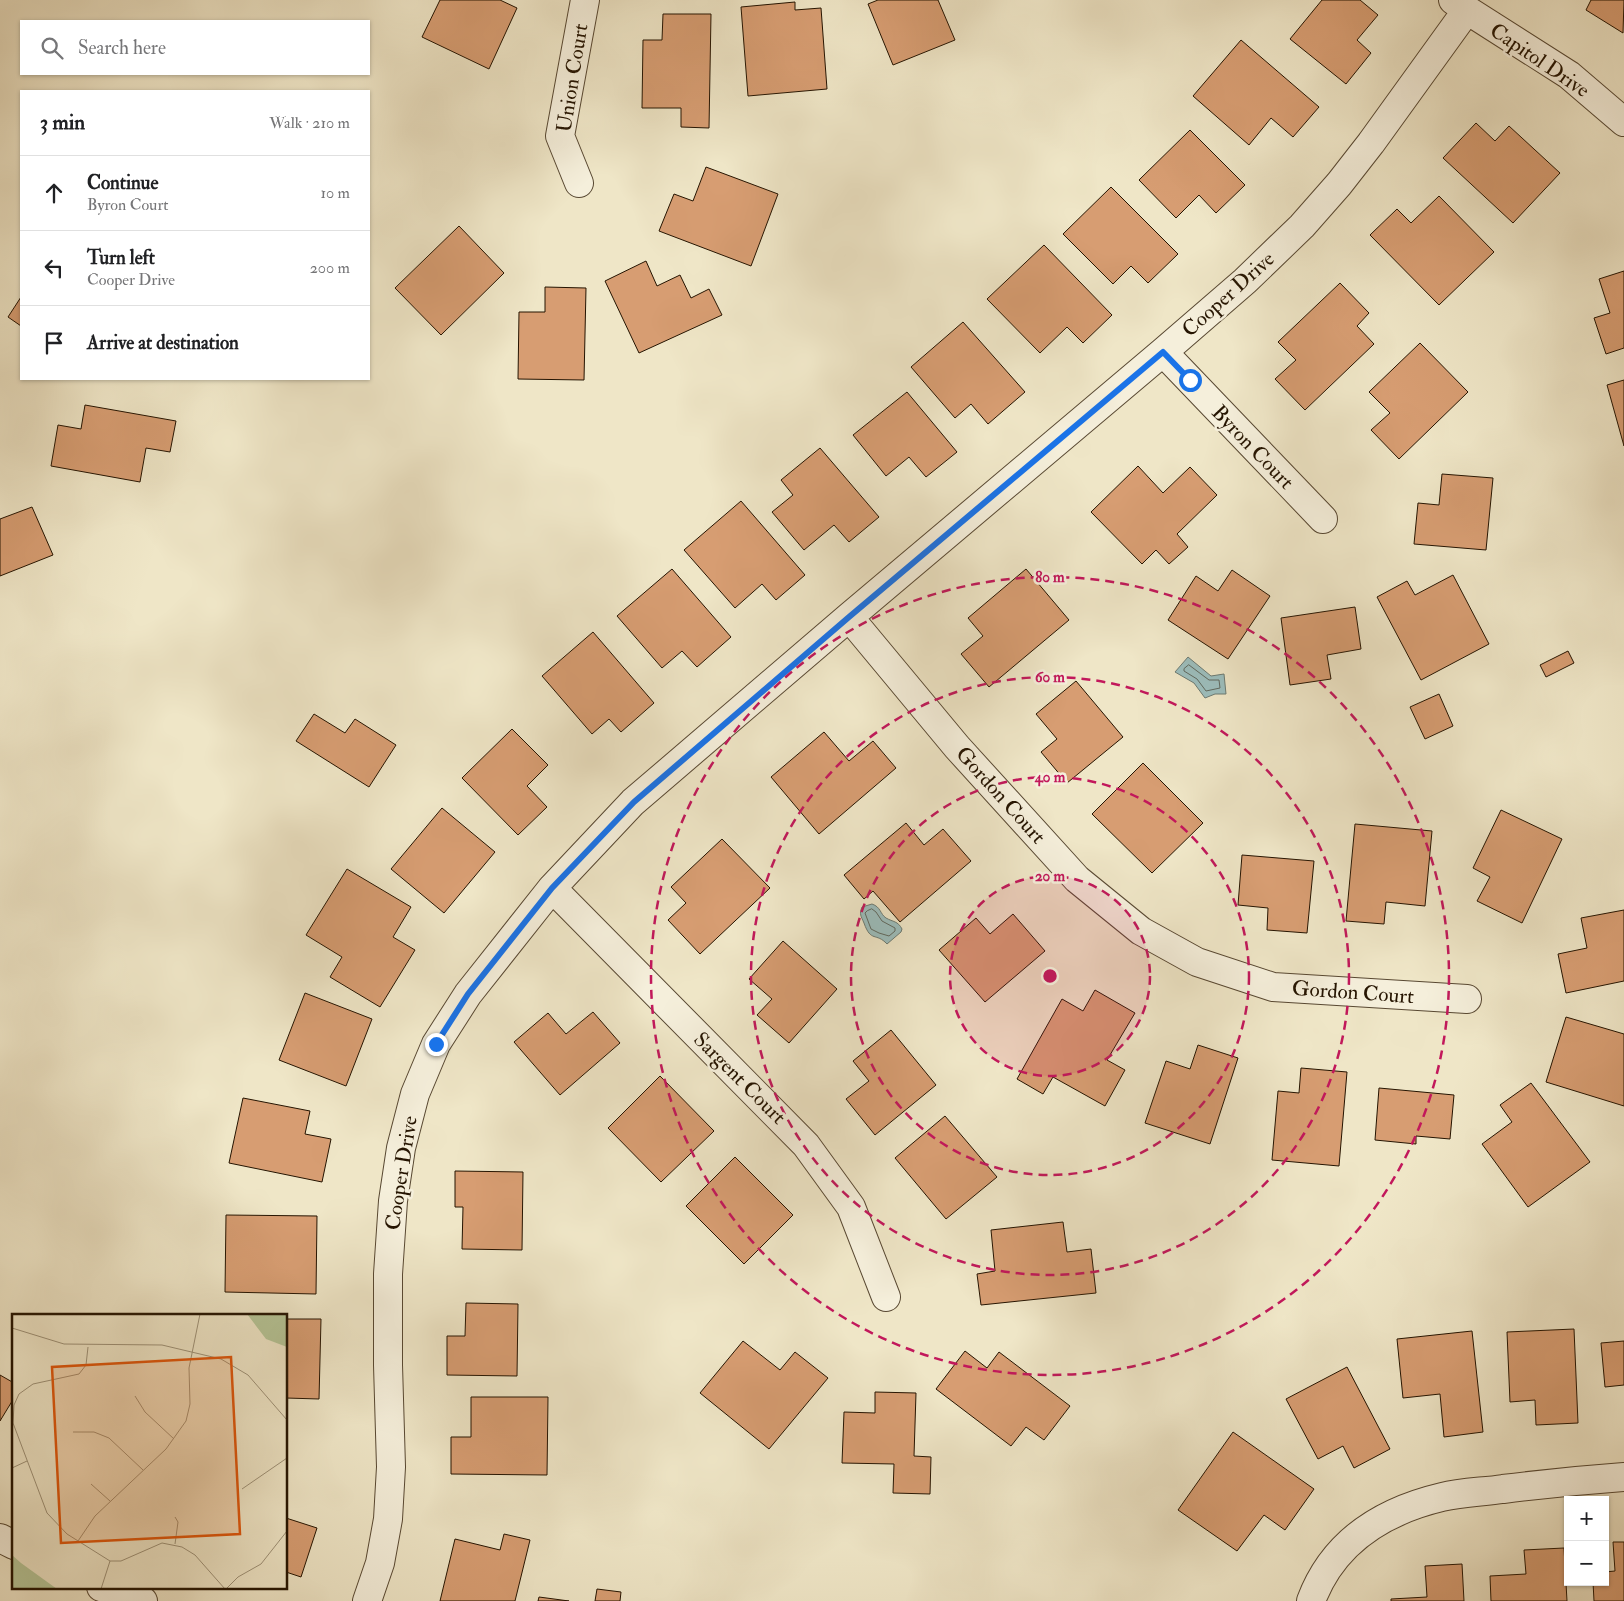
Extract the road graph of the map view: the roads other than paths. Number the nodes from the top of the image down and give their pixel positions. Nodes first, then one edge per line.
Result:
1 (585, 0) edge
2 (1460, 5) edge
3 (1624, 122) edge
4 (579, 183) dead end
5 (1163, 352) junction
6 (1323, 519) dead end
7 (849, 617) junction
8 (552, 888) junction
9 (1468, 1000) dead end
10 (886, 1297) dead end
11 (1624, 1477) edge
12 (0, 1538) edge
13 (12, 1544) edge
14 (104, 1588) edge
15 (143, 1601) edge
16 (367, 1601) edge
17 (1311, 1601) edge

1 - 4 street, Union Court
2 - 3 street, Capitol Drive
2 - 5 street, Cooper Drive
5 - 6 street, Byron Court
5 - 7 street, Cooper Drive
7 - 8 street, Cooper Drive
7 - 9 street, Gordon Court
8 - 10 street, Sargent Court
8 - 16 street, Cooper Drive
11 - 17 street
12 - 13 street
14 - 15 street

